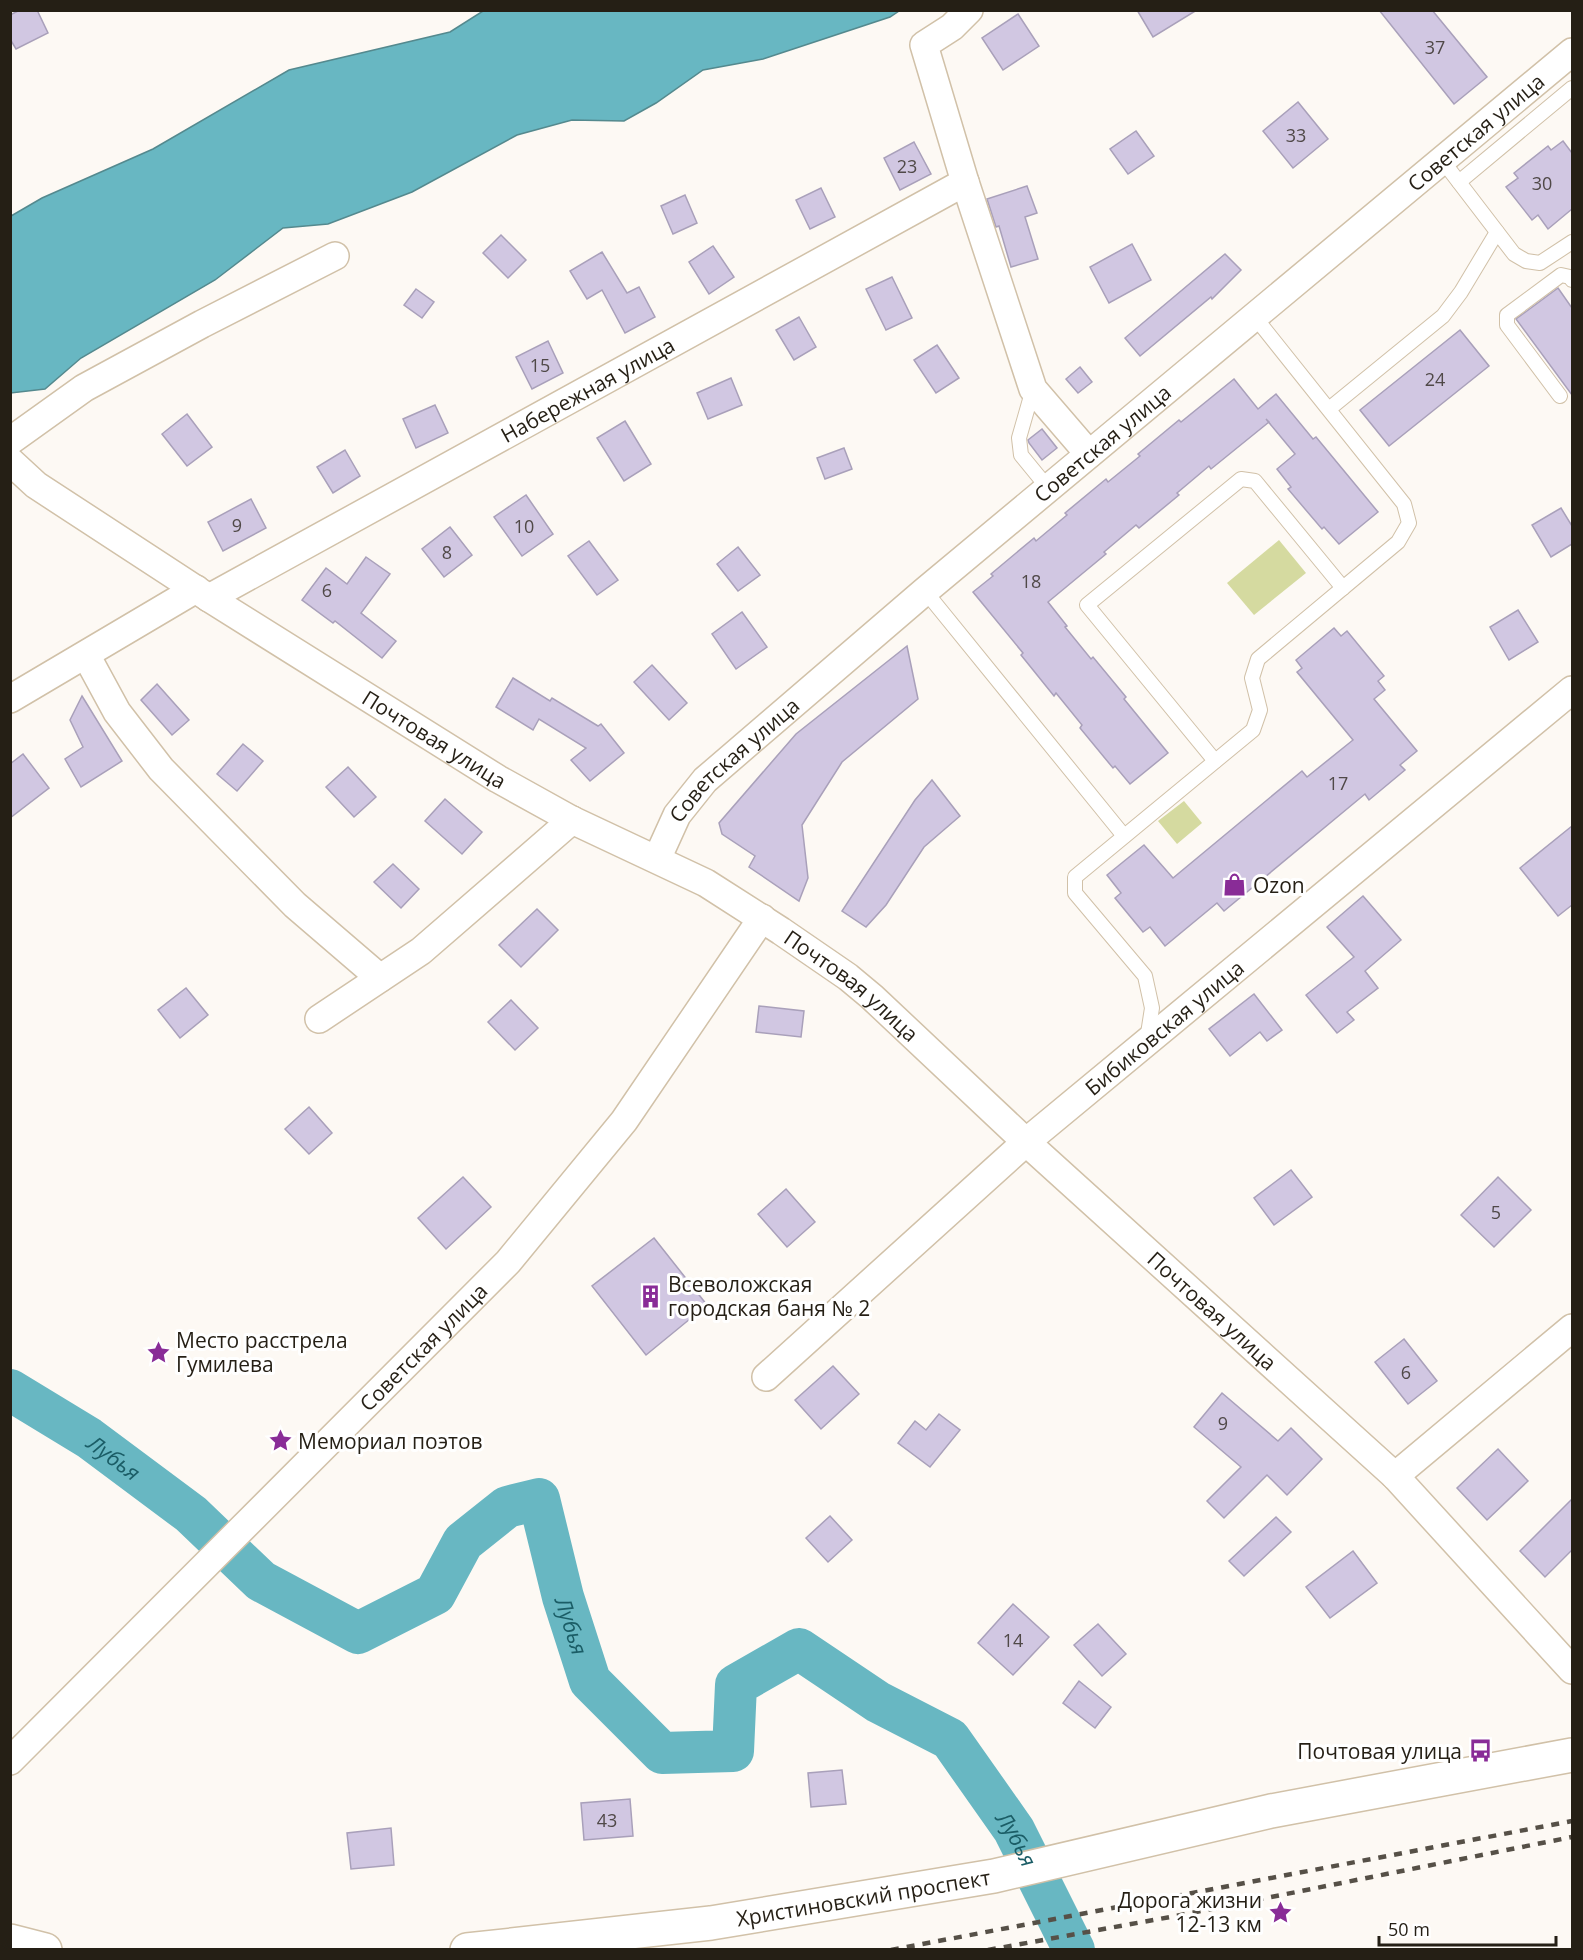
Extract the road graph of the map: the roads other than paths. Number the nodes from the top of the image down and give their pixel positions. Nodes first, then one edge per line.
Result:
1 (969, 10) edge
2 (1572, 52) edge
3 (1572, 88) edge
4 (1442, 160) junction
5 (965, 182) junction
6 (1459, 182) junction
7 (1497, 232) junction
8 (1572, 242) edge
9 (335, 256) dead end
10 (1540, 263) junction
11 (1572, 280) edge
12 (1548, 285) junction
13 (1254, 316) junction
14 (1033, 389) junction
15 (1560, 396) dead end
16 (1329, 409) junction
17 (10, 441) edge
18 (1089, 454) junction
19 (10, 461) edge
20 (23, 487) edge
21 (1048, 488) junction
22 (1343, 588) junction
23 (925, 591) junction
24 (203, 593) junction
25 (86, 655) junction
26 (1572, 690) edge
27 (10, 699) edge
28 (1215, 761) junction
29 (572, 820) junction
30 (1124, 836) junction
31 (657, 859) junction
32 (762, 918) junction
33 (380, 978) junction
34 (318, 1019) dead end
35 (1147, 1042) junction
36 (1026, 1142) junction
37 (1572, 1328) edge
38 (766, 1377) dead end
39 (1395, 1476) junction
40 (1572, 1670) edge
41 (1572, 1755) edge
42 (10, 1761) edge
43 (10, 1941) edge
44 (45, 1950) edge
45 (467, 1950) edge

1 - 5 street
2 - 4 street, Советская улица
3 - 6 lane
4 - 6 lane
4 - 13 street, Советская улица
5 - 14 street
5 - 24 street, Набережная улица
6 - 7 lane
7 - 10 lane
7 - 16 lane
8 - 10 lane
9 - 17 street
10 - 12 lane
11 - 12 lane
12 - 15 lane
13 - 16 lane
13 - 18 street, Советская улица
14 - 18 street
14 - 21 lane
16 - 22 lane
18 - 21 street, Советская улица
19 - 20 street, Почтовая улица
20 - 24 street, Почтовая улица
21 - 23 street, Советская улица
22 - 28 lane
22 - 28 lane
23 - 30 lane
23 - 31 street, Советская улица
24 - 25 street, Набережная улица
24 - 29 street, Почтовая улица
25 - 27 street, Набережная улица
25 - 33 street
26 - 35 street, Бибиковская улица
28 - 30 lane
29 - 31 street, Почтовая улица
29 - 33 street
30 - 35 lane
31 - 32 street, Почтовая улица
32 - 36 street, Почтовая улица
32 - 42 street, Советская улица
33 - 34 street
35 - 36 street, Бибиковская улица
36 - 38 street, Бибиковская улица
36 - 39 street, Почтовая улица
37 - 39 street
39 - 40 street, Почтовая улица
41 - 45 street, Христиновский проспект
43 - 44 street

